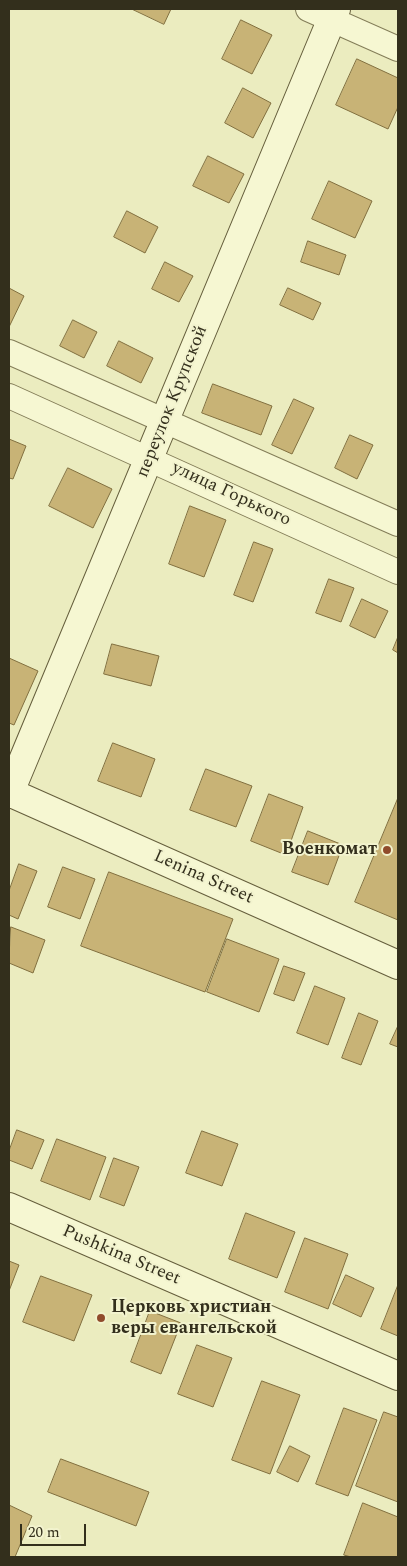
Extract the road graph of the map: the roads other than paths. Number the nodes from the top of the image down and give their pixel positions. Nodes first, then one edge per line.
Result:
1 (325, 12) edge
2 (398, 49) edge
3 (9, 352) edge
4 (9, 396) edge
5 (164, 422) junction
6 (150, 458) junction
7 (398, 524) edge
8 (398, 572) edge
9 (9, 792) edge
10 (398, 965) edge
11 (9, 1207) edge
12 (398, 1376) edge

1 - 2 street
1 - 5 street, переулок Крупской
3 - 5 street
4 - 6 street, улица Горького
5 - 6 street, переулок Крупской
5 - 7 street
6 - 8 street, улица Горького
6 - 9 street, переулок Крупской
9 - 10 street, Lenina Street
11 - 12 street, Pushkina Street

